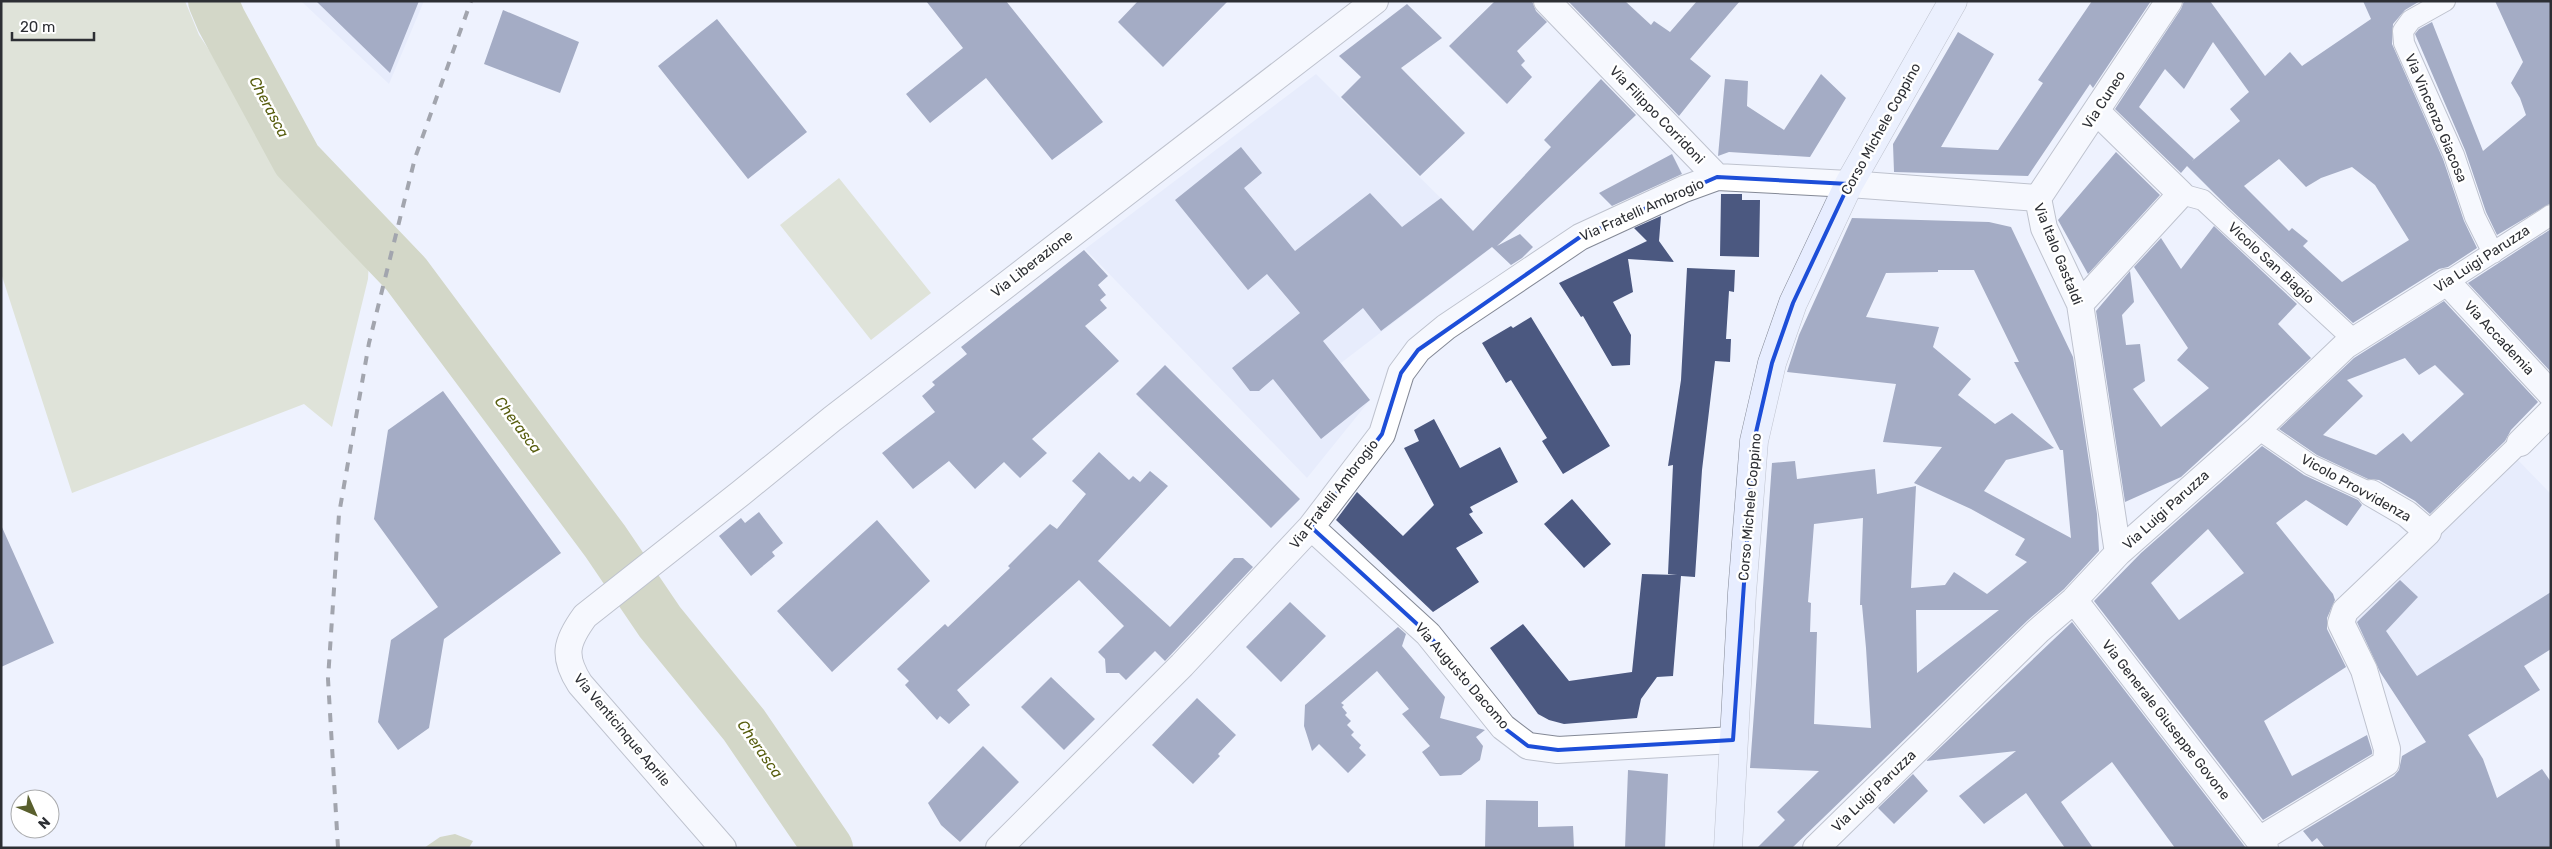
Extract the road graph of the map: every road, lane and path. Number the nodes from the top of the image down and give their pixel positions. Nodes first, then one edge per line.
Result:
1 (1375, 1) edge
2 (1547, 1) edge
3 (1954, 1) edge
4 (2169, 1) edge
5 (2445, 1) edge
6 (2097, 112) junction
7 (1717, 177) junction
8 (1849, 184) junction
9 (2182, 194) junction
10 (2038, 198) junction
11 (2551, 216) edge
12 (2493, 253) junction
13 (2447, 282) junction
14 (2080, 304) junction
15 (2354, 341) junction
16 (2551, 394) edge
17 (2551, 412) edge
18 (2258, 428) junction
19 (2520, 443) joint
20 (2370, 493) joint
21 (1312, 527) junction
22 (692, 531) joint
23 (2428, 532) junction
24 (2118, 553) junction
25 (2074, 600) junction
26 (1733, 740) junction
27 (2386, 763) joint
28 (2262, 844) edge
29 (723, 848) edge
30 (1000, 848) edge
31 (1728, 848) edge
32 (1816, 848) edge

1 - 22 street, Via Liberazione
2 - 7 street, Via Filippo Corridoni
3 - 8 main road, Corso Michele Coppino
4 - 6 street, Via Cuneo
5 - 12 street, Via Vincenzo Giacosa
6 - 9 street, Vicolo San Biagio
6 - 10 street, Via Cuneo
7 - 8 street
7 - 21 street, Via Fratelli Ambrogio
8 - 10 street, Via Italo Gastaldi
8 - 26 main road, Corso Michele Coppino
9 - 14 street
9 - 15 street, Vicolo San Biagio
10 - 14 street, Via Italo Gastaldi
11 - 12 street, Via Luigi Paruzza
12 - 13 street, Via Luigi Paruzza
13 - 15 street, Via Luigi Paruzza
13 - 16 street, Via Accademia
14 - 24 street, Via Italo Gastaldi
15 - 18 street, Via Luigi Paruzza
17 - 19 street
18 - 20 street, Vicolo Provvidenza
18 - 24 street, Via Luigi Paruzza
19 - 23 street, Vicolo Provvidenza
20 - 23 street, Vicolo Provvidenza
21 - 26 street, Via Augusto Dacomo
21 - 30 street, Via Fratelli Ambrogio
22 - 29 street, Via Venticinque Aprile
23 - 27 street, Vicolo Provvidenza
24 - 25 street, Via Luigi Paruzza
25 - 28 street, Via Generale Giuseppe Govone
25 - 32 street, Via Luigi Paruzza
26 - 31 main road, Corso Michele Coppino
27 - 28 street, Via Generale Giuseppe Govone

